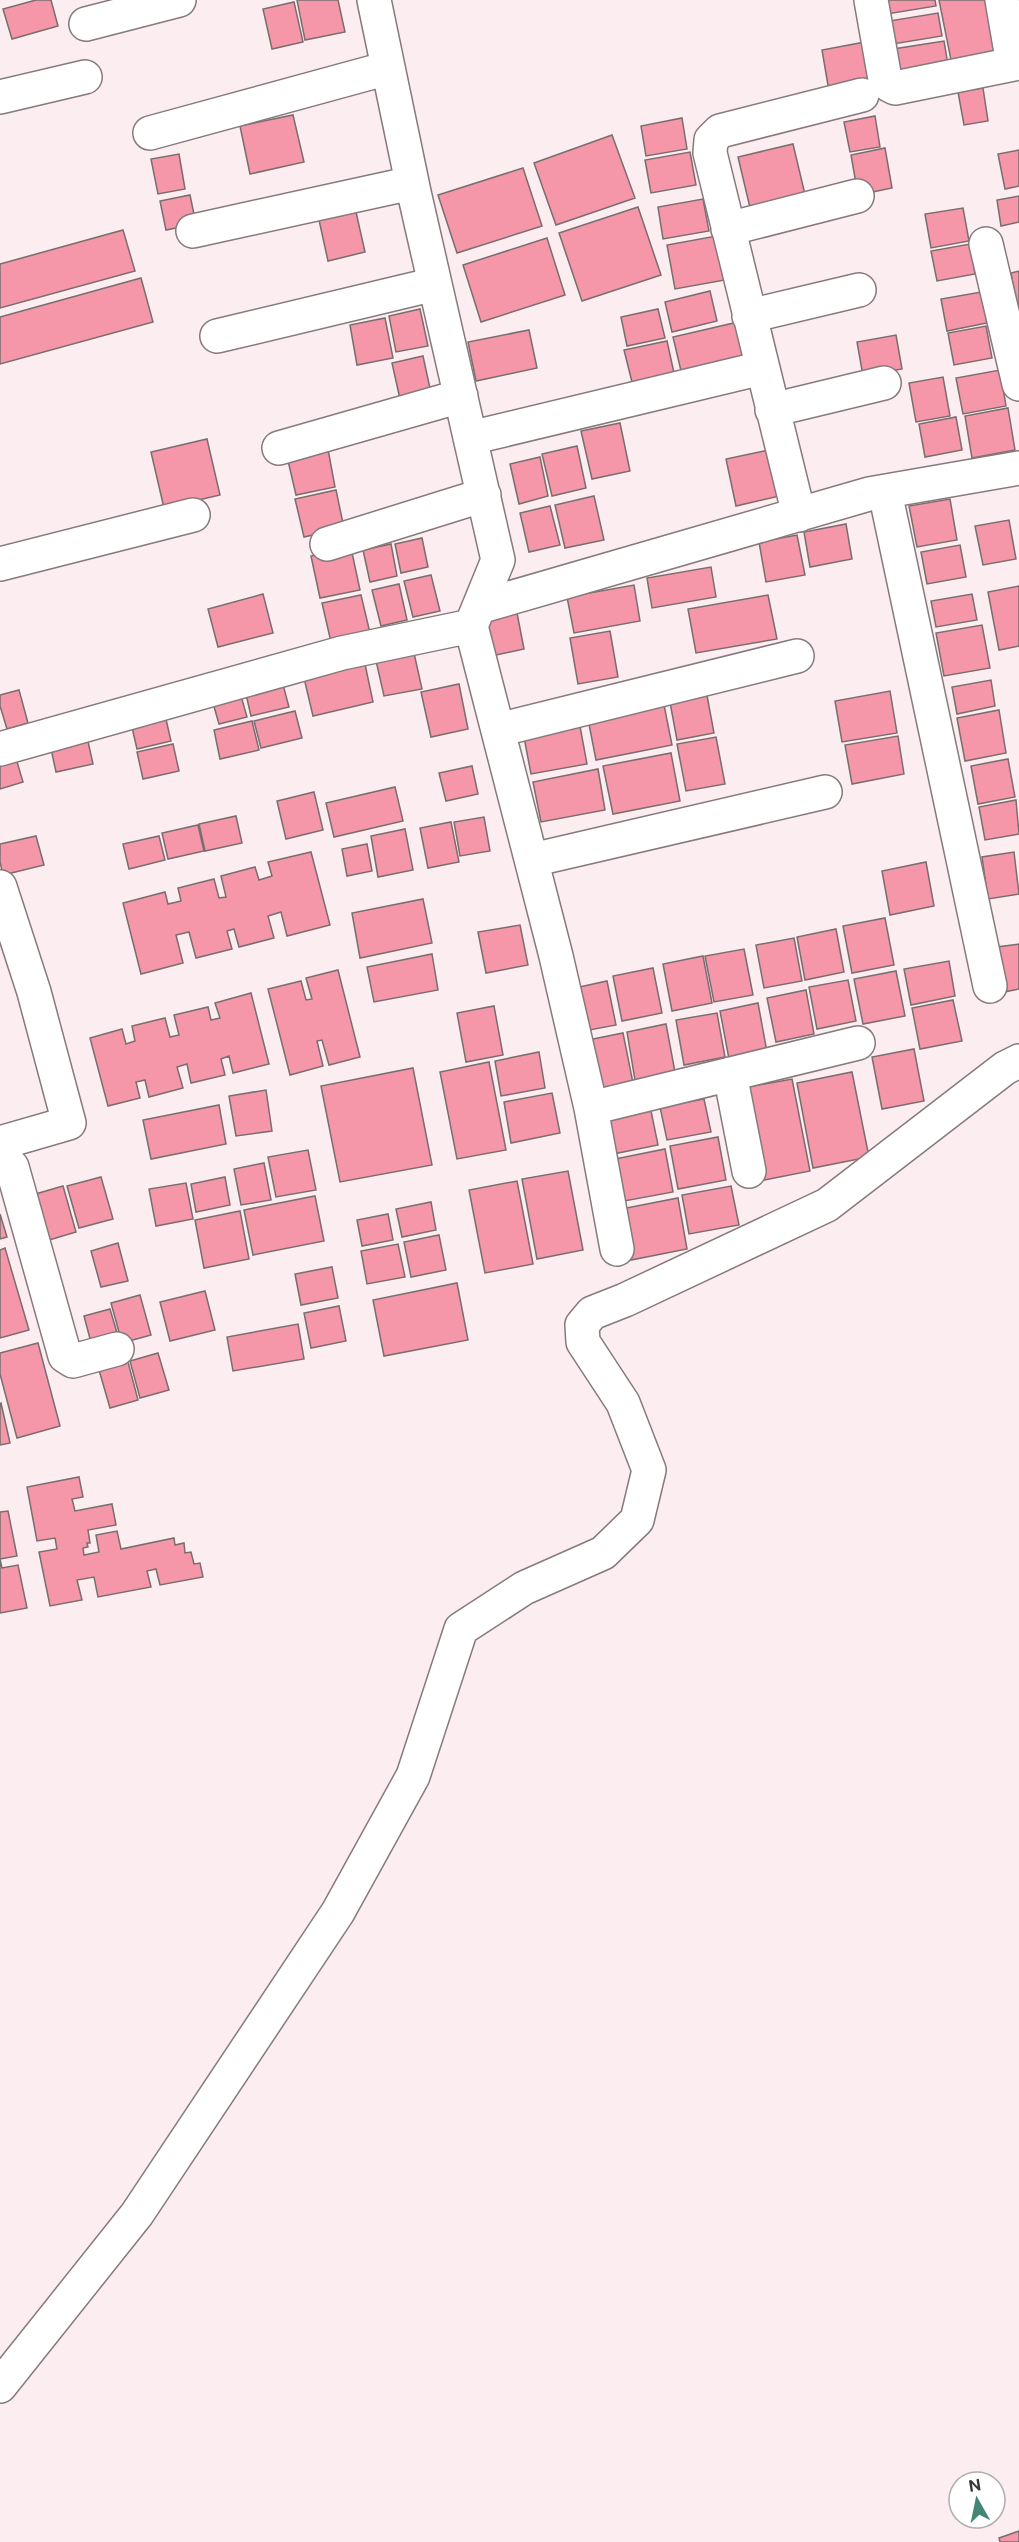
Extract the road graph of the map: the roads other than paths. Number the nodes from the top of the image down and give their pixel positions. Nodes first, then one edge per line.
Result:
1 (179, 0) edge
2 (374, 0) edge
3 (871, 0) edge
4 (1002, 0) edge
5 (86, 24) dead end
6 (1016, 64) edge
7 (388, 68) junction
8 (85, 77) dead end
9 (862, 95) dead end
10 (0, 97) edge
11 (150, 133) dead end
12 (412, 183) junction
13 (857, 196) dead end
14 (728, 229) junction
15 (193, 231) dead end
16 (986, 244) dead end
17 (435, 284) junction
18 (859, 290) dead end
19 (749, 316) junction
20 (217, 336) dead end
21 (762, 368) junction
22 (884, 383) dead end
23 (1019, 384) edge
24 (461, 396) junction
25 (772, 410) junction
26 (471, 438) junction
27 (279, 448) dead end
28 (1019, 468) edge
29 (885, 492) junction
30 (483, 495) junction
31 (193, 515) dead end
32 (799, 515) junction
33 (327, 544) dead end
34 (0, 564) edge
35 (475, 616) junction
36 (797, 656) dead end
37 (498, 730) junction
38 (0, 749) edge
39 (825, 792) dead end
40 (532, 860) junction
41 (0, 887) edge
42 (990, 986) dead end
43 (858, 1043) dead end
44 (1019, 1061) edge
45 (730, 1074) junction
46 (591, 1108) junction
47 (6, 1151) edge
48 (749, 1171) dead end
49 (617, 1249) dead end
50 (117, 1349) dead end
51 (0, 2386) edge

1 - 5 street
2 - 7 street
3 - 6 street
4 - 6 street
7 - 11 street
7 - 12 street
8 - 10 street
9 - 14 street
12 - 15 street
12 - 17 street
13 - 14 street
14 - 19 street
16 - 23 street
17 - 20 street
17 - 24 street
18 - 19 street
19 - 21 street
21 - 25 street
21 - 26 street
22 - 25 street
24 - 26 street
24 - 27 street
25 - 32 street
26 - 30 street
28 - 29 street
29 - 32 street
29 - 42 street
30 - 33 street
30 - 35 street
31 - 34 street
32 - 35 street
35 - 37 street
35 - 38 street
36 - 37 street
37 - 40 street
39 - 40 street
40 - 46 street
41 - 47 street
43 - 45 street
44 - 51 street
45 - 46 street
45 - 48 street
46 - 49 street
47 - 50 street

